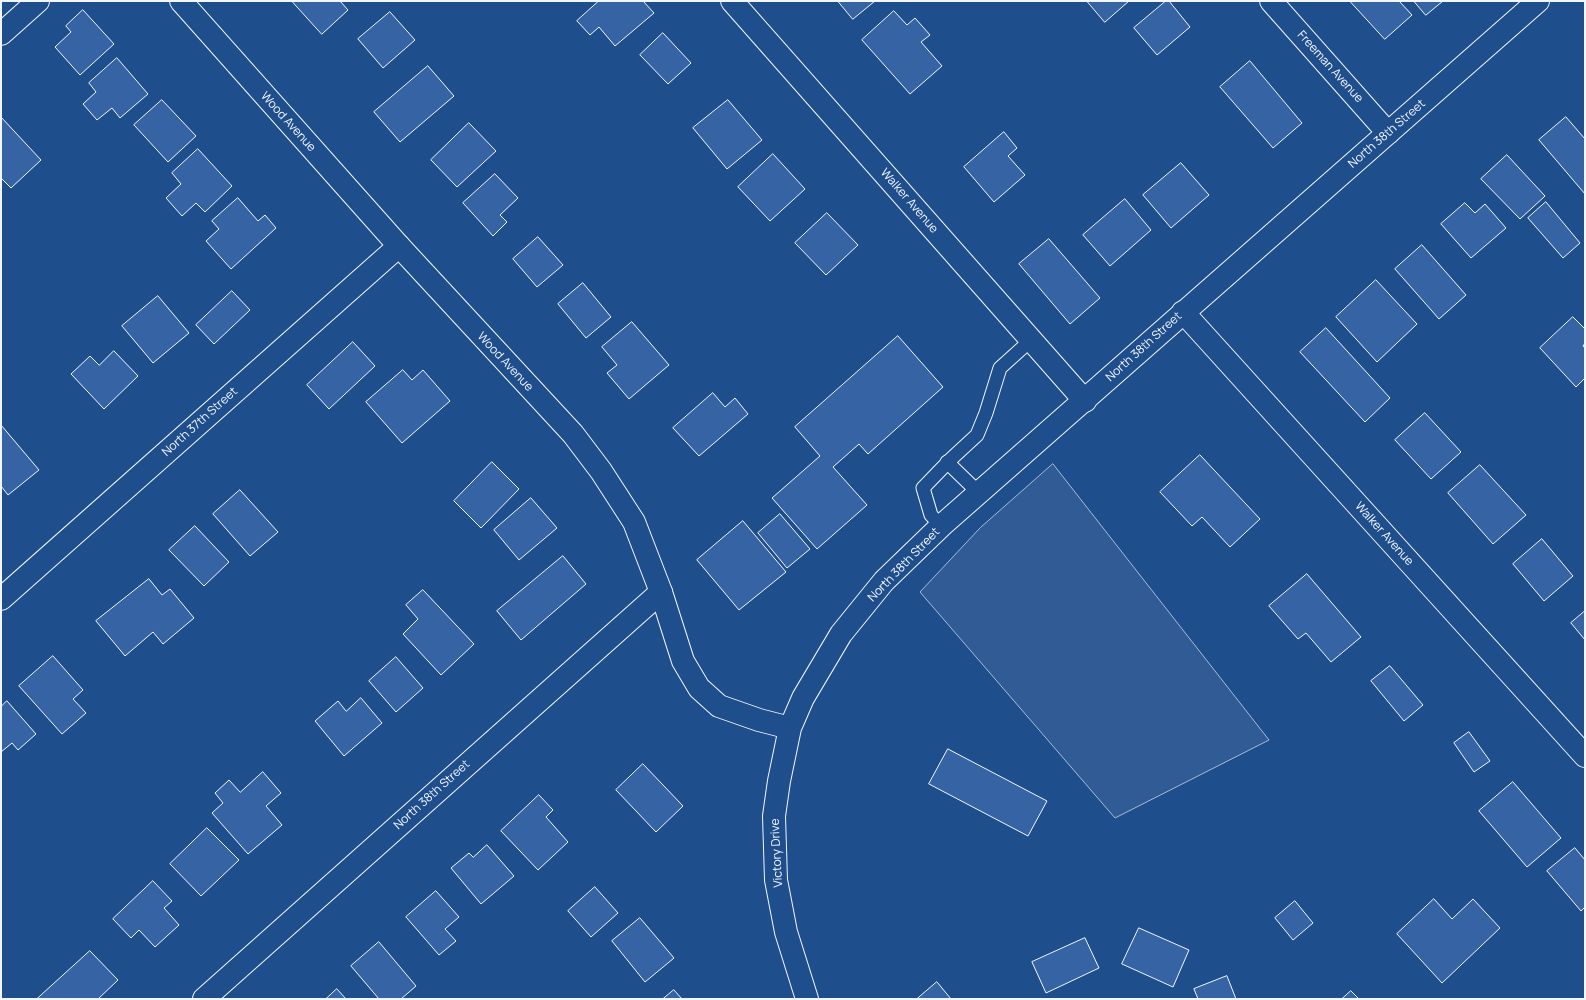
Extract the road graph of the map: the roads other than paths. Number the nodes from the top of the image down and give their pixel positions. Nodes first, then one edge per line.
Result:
1 (38, 1) edge
2 (181, 1) edge
3 (732, 1) edge
4 (1271, 1) edge
5 (1538, 1) edge
6 (1, 34) edge
7 (1388, 133) junction
8 (399, 246) junction
9 (1183, 312) junction
10 (1032, 340) junction
11 (1084, 401) junction
12 (948, 462) junction
13 (979, 493) junction
14 (941, 526) junction
15 (660, 592) junction
16 (1, 599) edge
17 (790, 728) junction
18 (1585, 756) edge
19 (204, 999) edge
20 (807, 999) edge

1 - 6 street
2 - 8 street, Wood Avenue
3 - 10 street, Walker Avenue
4 - 7 street, Freeman Avenue
5 - 7 street, North 38th Street
7 - 9 street, North 38th Street
8 - 15 street, Wood Avenue
8 - 16 street, North 37th Street
9 - 11 street, North 38th Street
9 - 18 street, Walker Avenue
10 - 11 street, Walker Avenue
10 - 12 lane
11 - 13 street, North 38th Street
12 - 13 lane
12 - 14 lane
13 - 14 street, North 38th Street
14 - 17 street, North 38th Street
15 - 17 street, Wood Avenue
15 - 19 street, North 38th Street
17 - 20 street, Victory Drive

